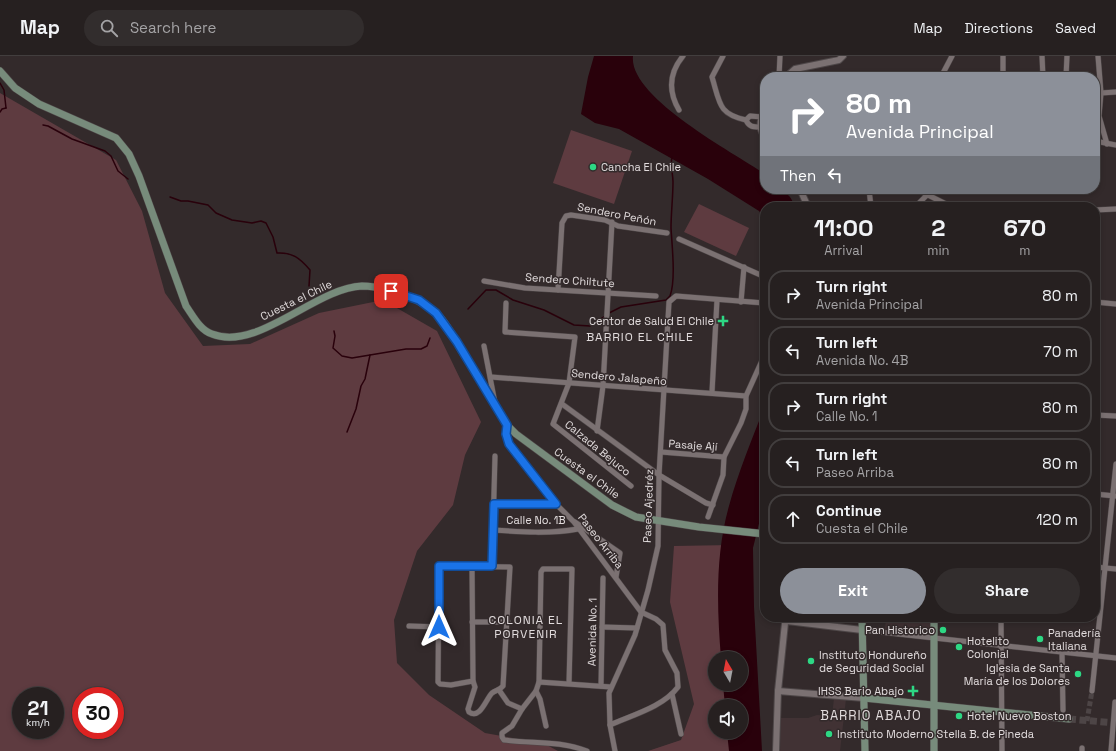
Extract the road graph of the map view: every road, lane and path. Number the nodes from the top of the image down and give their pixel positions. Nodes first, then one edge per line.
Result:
1 (683, 56) edge
2 (723, 56) edge
3 (780, 56) edge
4 (843, 56) edge
5 (952, 56) edge
6 (1003, 56) edge
7 (1042, 56) edge
8 (1067, 56) edge
9 (1098, 56) edge
10 (0, 71) edge
11 (779, 72) edge
12 (792, 72) edge
13 (944, 72) edge
14 (1003, 72) edge
15 (1043, 72) edge
16 (1066, 72) edge
17 (1099, 72) edge
18 (1100, 81) edge
19 (1116, 92) edge
20 (1101, 93) junction
21 (1100, 98) edge
22 (679, 110) dead end
23 (760, 117) edge
24 (746, 120) junction
25 (1100, 124) edge
26 (760, 127) edge
27 (1100, 142) edge
28 (1107, 144) junction
29 (1116, 145) edge
30 (926, 195) joint
31 (920, 202) edge
32 (941, 202) edge
33 (1116, 208) edge
34 (1100, 210) edge
35 (612, 222) junction
36 (666, 233) dead end
37 (679, 239) dead end
38 (744, 267) junction
39 (760, 275) edge
40 (484, 281) dead end
41 (558, 290) junction
42 (608, 293) junction
43 (656, 296) dead end
44 (717, 300) junction
45 (741, 302) junction
46 (1100, 302) edge
47 (506, 303) dead end
48 (760, 303) edge
49 (1116, 304) edge
50 (484, 346) dead end
51 (760, 365) edge
52 (491, 377) junction
53 (569, 383) junction
54 (603, 386) junction
55 (665, 391) junction
56 (712, 392) junction
57 (746, 396) junction
58 (562, 404) junction
59 (496, 406) junction
60 (1100, 415) edge
61 (1116, 416) edge
62 (507, 425) junction
63 (598, 431) junction
64 (661, 452) junction
65 (495, 456) dead end
66 (724, 457) junction
67 (1116, 464) edge
68 (659, 476) junction
69 (631, 486) dead end
70 (1100, 495) edge
71 (1114, 496) edge
72 (494, 504) junction
73 (556, 504) junction
74 (713, 505) junction
75 (708, 517) dead end
76 (658, 521) junction
77 (574, 522) junction
78 (578, 529) junction
79 (493, 530) junction
80 (760, 533) edge
81 (472, 566) junction
82 (492, 566) junction
83 (1100, 567) edge
84 (1106, 568) junction
85 (1116, 569) edge
86 (616, 577) junction
87 (603, 578) dead end
88 (641, 612) junction
89 (472, 622) junction
90 (508, 622) junction
91 (786, 622) edge
92 (795, 622) edge
93 (862, 622) edge
94 (934, 622) edge
95 (1001, 622) edge
96 (409, 626) dead end
97 (439, 627) junction
98 (602, 627) junction
99 (637, 628) junction
100 (862, 630) junction
101 (934, 637) junction
102 (1001, 644) junction
103 (1062, 652) junction
104 (1097, 655) junction
105 (1116, 658) edge
106 (473, 681) junction
107 (539, 682) junction
108 (569, 683) junction
109 (601, 686) junction
110 (611, 687) junction
111 (499, 690) junction
112 (536, 691) junction
113 (778, 691) junction
114 (1092, 691) tunnel mouth
115 (672, 694) junction
116 (864, 698) junction
117 (1115, 702) dead end
118 (934, 704) junction
119 (522, 709) junction
120 (1063, 710) dead end
121 (1002, 711) junction
122 (1069, 719) tunnel mouth
123 (610, 725) junction
124 (546, 726) dead end
125 (681, 734) dead end
126 (586, 751) edge
127 (615, 751) edge
128 (776, 751) edge
129 (865, 751) edge
130 (934, 751) edge
131 (1002, 751) edge
132 (1111, 751) edge

1 - 22 street
2 - 24 street
3 - 11 street
4 - 12 street
5 - 13 street
6 - 14 street
7 - 15 street
8 - 16 street
9 - 17 street
10 - 59 main road, Cuesta el Chile
18 - 20 street
19 - 20 street
20 - 21 street
23 - 24 street
24 - 26 street
25 - 28 street
27 - 28 street
28 - 29 street
30 - 31 street
30 - 32 street
33 - 34 street
35 - 36 street, Sendero Peñón
35 - 41 street, Sendero Peñón
35 - 42 street
37 - 38 street
38 - 39 street
38 - 45 street
40 - 41 street, Sendero Chiltute
41 - 42 street, Sendero Chiltute
42 - 43 street, Sendero Chiltute
42 - 54 street
44 - 45 street
44 - 55 street, Paseo Ajedréz
44 - 56 street
45 - 48 street
46 - 49 street
47 - 53 street, Calzada Bejuco
50 - 52 street
51 - 57 street
52 - 53 street, Sendero Jalapeño
52 - 59 street
53 - 54 street, Sendero Jalapeño
53 - 58 street, Calzada Bejuco
54 - 55 street, Sendero Jalapeño
54 - 63 street
55 - 56 street, Sendero Jalapeño
55 - 64 street, Paseo Ajedréz
56 - 57 street, Sendero Jalapeño
57 - 66 street
58 - 63 street
58 - 69 street, Calzada Bejuco
59 - 62 main road, Cuesta el Chile
60 - 61 street
62 - 73 street, Paseo Arriba
62 - 76 main road, Cuesta el Chile
63 - 68 street
64 - 66 street, Pasaje Ají
64 - 68 street, Paseo Ajedréz
65 - 72 street
66 - 74 street
67 - 71 street
68 - 74 street
68 - 76 street, Paseo Ajedréz
70 - 71 street
71 - 84 street
72 - 73 street
72 - 79 street
73 - 77 street, Paseo Arriba
74 - 75 street
76 - 80 main road, Cuesta el Chile
76 - 88 street, Paseo Ajedréz
77 - 78 street, Paseo Arriba
77 - 86 street
78 - 79 street, Calle No. 1B
78 - 86 street, Paseo Arriba
79 - 82 street
81 - 82 street
81 - 89 street
81 - 97 street
82 - 90 street
83 - 84 street
84 - 85 street
84 - 104 street
86 - 88 street, Paseo Arriba
87 - 98 street, Avenida No. 1
88 - 99 street, Paseo Ajedréz
88 - 115 street
89 - 90 street
89 - 106 street
90 - 111 street
91 - 113 street
92 - 100 street
93 - 100 main road
94 - 101 main road
95 - 102 street
96 - 97 street
97 - 106 street
98 - 99 street
98 - 109 street, Avenida No. 1
99 - 110 street, Paseo Ajedréz
100 - 101 street
100 - 116 main road
101 - 102 street
101 - 118 main road
102 - 103 street
102 - 121 street
103 - 104 street
103 - 120 street
104 - 105 street
104 - 114 street
106 - 111 street
107 - 108 street
107 - 108 street
107 - 112 street
108 - 109 street
109 - 110 street
110 - 123 street, Paseo Ajedréz
111 - 119 street
112 - 119 street
112 - 124 street
113 - 116 street
113 - 128 street
115 - 123 street
115 - 125 street
116 - 118 main road
116 - 129 main road
117 - 132 street
118 - 121 main road
118 - 130 main road
119 - 126 street
121 - 122 main road
121 - 131 street
123 - 127 street, Paseo Ajedréz

